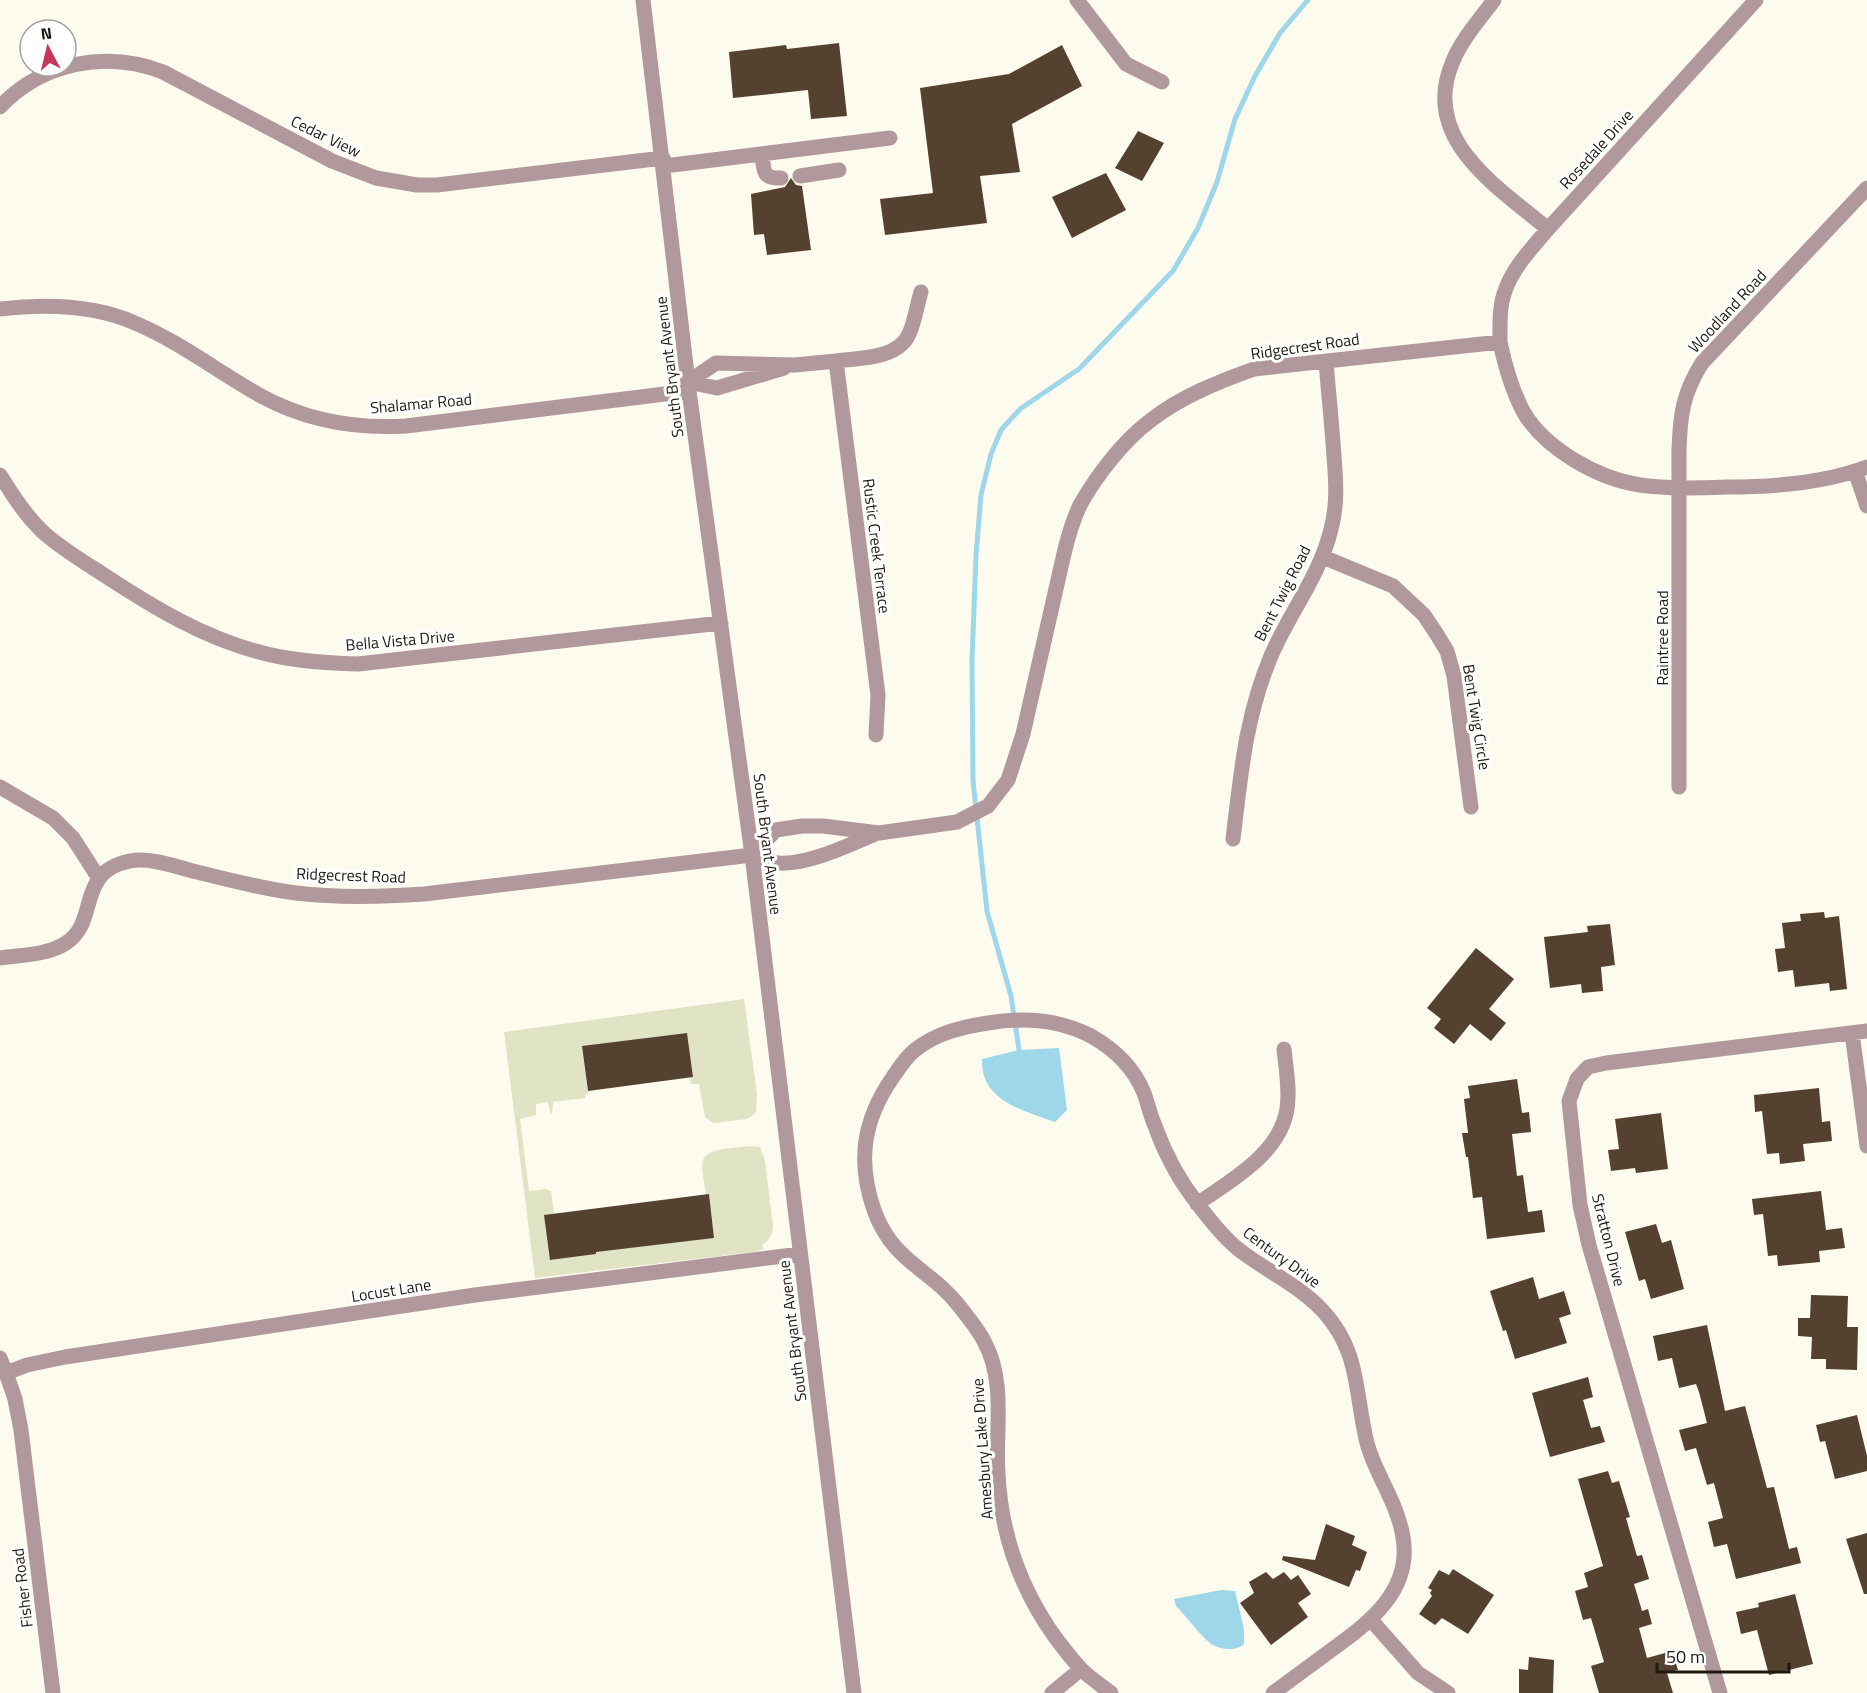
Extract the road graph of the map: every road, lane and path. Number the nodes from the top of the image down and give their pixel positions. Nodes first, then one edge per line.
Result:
1 (643, 0) edge
2 (1077, 0) edge
3 (1494, 0) edge
4 (1756, 0) edge
5 (1162, 82) dead end
6 (0, 107) edge
7 (890, 138) dead end
8 (762, 154) junction
9 (664, 162) junction
10 (839, 170) dead end
11 (800, 176) dead end
12 (781, 178) dead end
13 (1867, 188) edge
14 (1548, 229) junction
15 (921, 292) dead end
16 (0, 309) edge
17 (1500, 342) junction
18 (837, 361) junction
19 (1326, 361) junction
20 (795, 365) junction
21 (689, 386) junction
22 (1861, 469) edge
23 (0, 475) edge
24 (1680, 488) junction
25 (1867, 506) edge
26 (1323, 558) junction
27 (721, 623) junction
28 (876, 735) dead end
29 (0, 787) edge
30 (1679, 787) dead end
31 (1471, 807) dead end
32 (879, 833) junction
33 (1233, 839) dead end
34 (752, 855) junction
35 (98, 877) junction
36 (0, 958) edge
37 (948, 1032) joint
38 (1860, 1032) edge
39 (1284, 1049) dead end
40 (1867, 1146) edge
41 (1197, 1204) junction
42 (800, 1254) junction
43 (0, 1358) edge
44 (6, 1373) junction
45 (1371, 1620) junction
46 (1081, 1669) junction
47 (53, 1693) edge
48 (854, 1693) edge
49 (1052, 1693) edge
50 (1111, 1693) edge
51 (1273, 1693) edge
52 (1448, 1693) edge
53 (1720, 1693) edge

1 - 9 street, South Bryant Avenue
2 - 5 street
3 - 14 street
4 - 14 street, Rosedale Drive
6 - 9 street, Cedar View
7 - 8 street, Cedar View
8 - 9 street, Cedar View
8 - 12 street
9 - 21 street, South Bryant Avenue
10 - 11 street
13 - 24 street, Woodland Road
14 - 17 street, Rosedale Drive
15 - 18 street
16 - 21 street, Shalamar Road
17 - 19 street, Ridgecrest Road
17 - 24 street
18 - 20 street
18 - 28 street, Rustic Creek Terrace
19 - 26 street, Bent Twig Road
19 - 32 street, Ridgecrest Road
20 - 21 street
20 - 21 street
21 - 27 street, South Bryant Avenue
22 - 24 street
22 - 25 street
23 - 27 street, Bella Vista Drive
24 - 30 street, Raintree Road
26 - 31 street, Bent Twig Circle
26 - 33 street, Bent Twig Road
27 - 34 street, South Bryant Avenue
29 - 35 street
32 - 34 street, Ridgecrest Road
32 - 34 street, Ridgecrest Road
34 - 35 street, Ridgecrest Road
34 - 42 street, South Bryant Avenue
35 - 36 street
37 - 41 street, Century Drive
37 - 46 street, Amesbury Lake Drive
38 - 40 street
38 - 53 street, Stratton Drive
39 - 41 street
41 - 45 street, Century Drive
42 - 44 street, Locust Lane
42 - 48 street, South Bryant Avenue
43 - 44 street
44 - 47 street, Fisher Road
45 - 51 street, Century Drive
45 - 52 street
46 - 49 street
46 - 50 street, Amesbury Lake Drive

